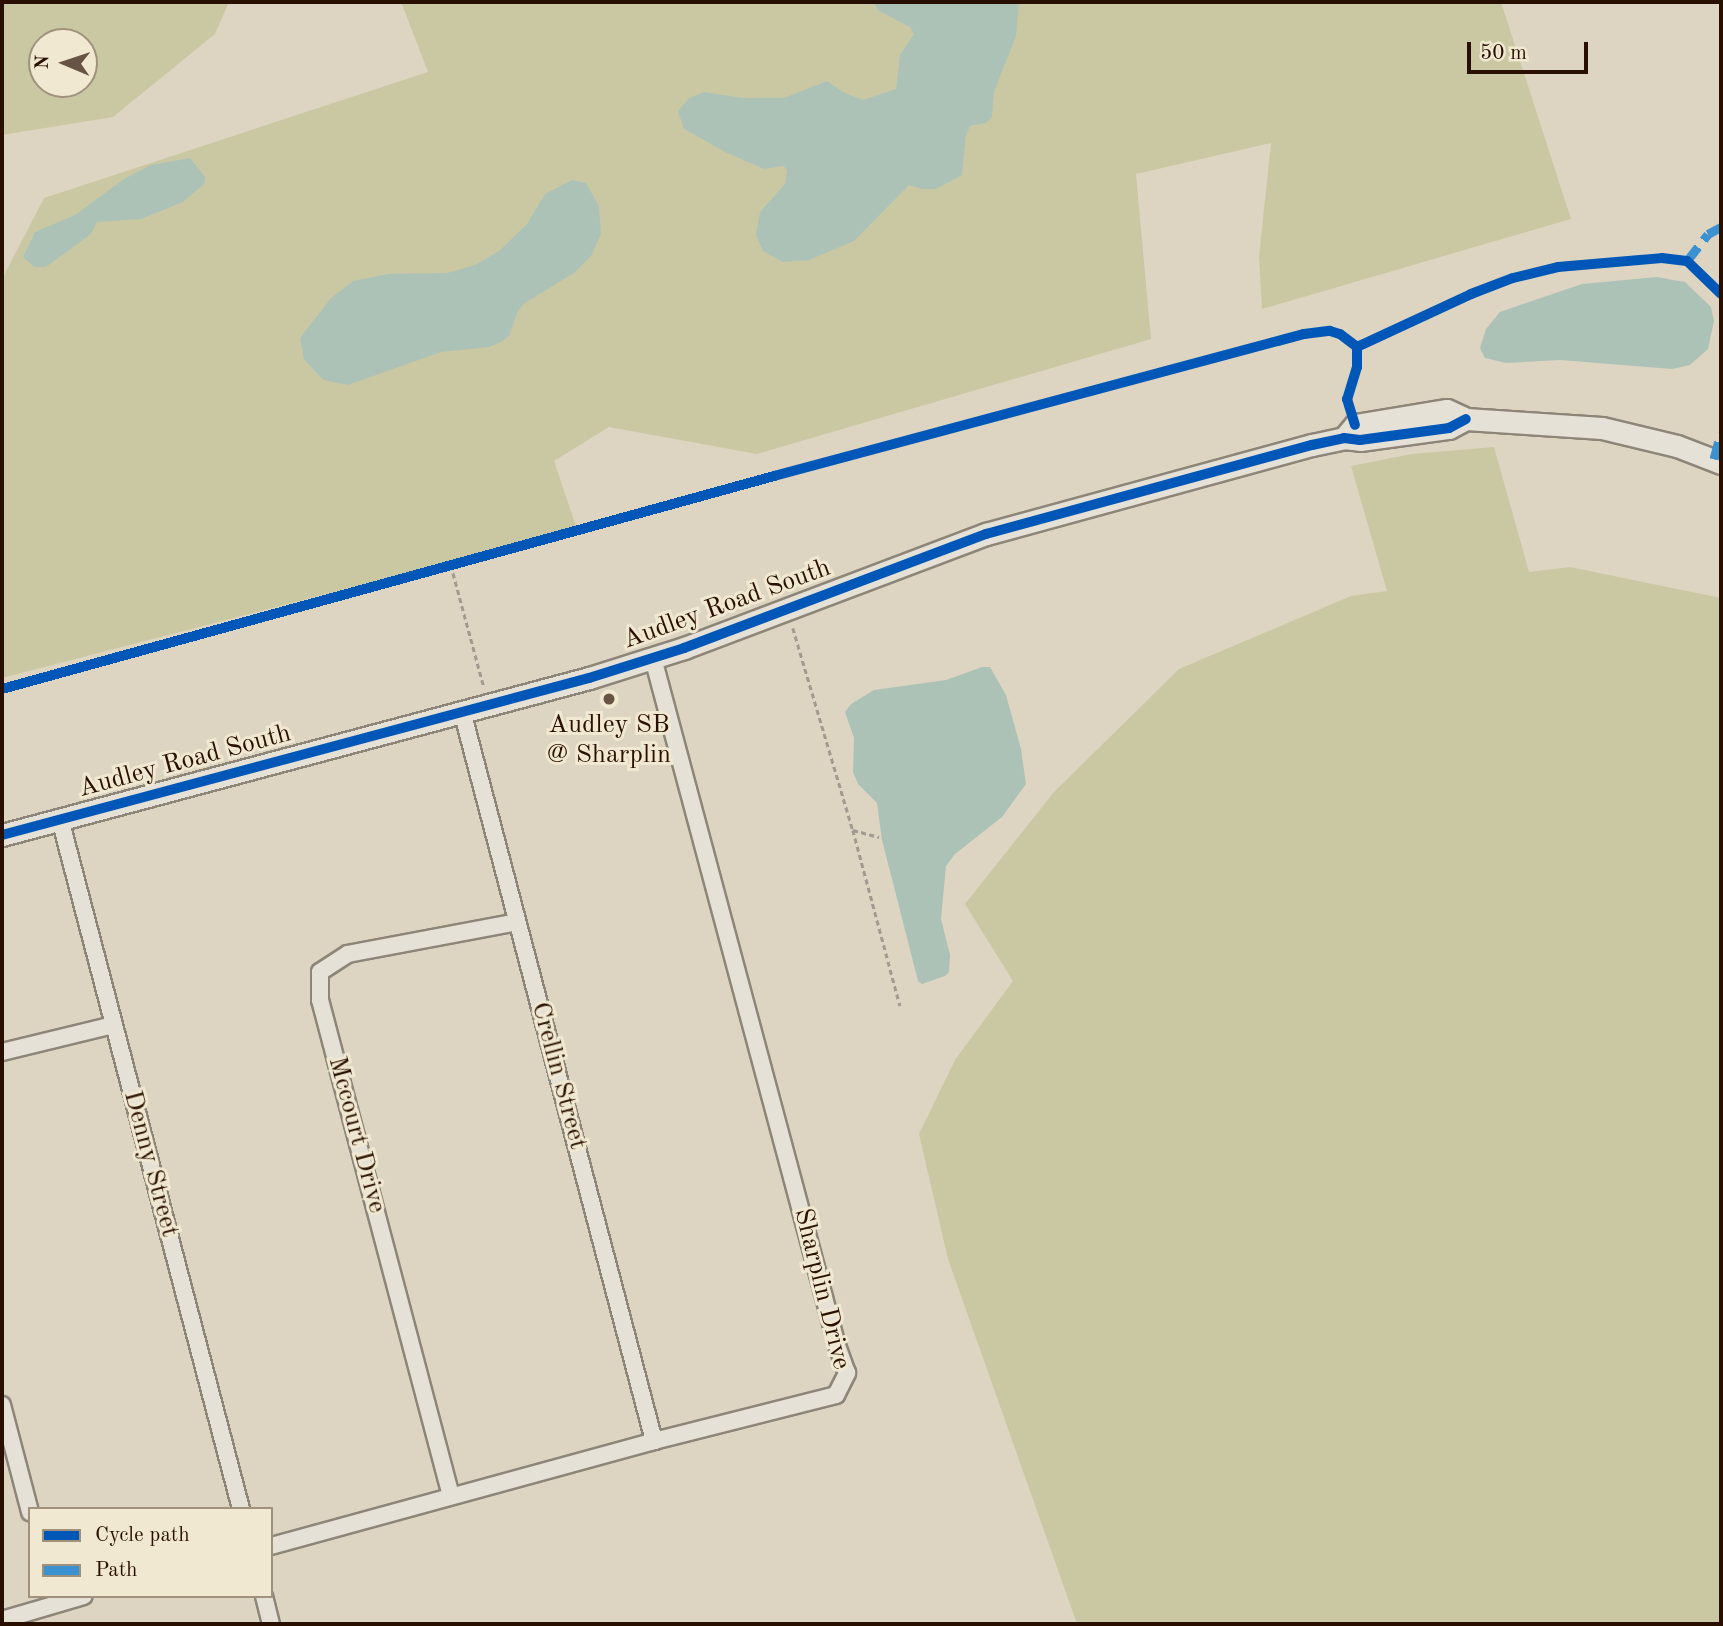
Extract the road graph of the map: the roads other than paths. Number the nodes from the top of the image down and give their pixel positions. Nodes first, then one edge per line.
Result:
1 (1721, 463) edge
2 (653, 658) junction
3 (462, 711) junction
4 (60, 819) junction
5 (2, 835) edge
6 (517, 922) junction
7 (114, 1025) junction
8 (2, 1052) edge
9 (2, 1405) edge
10 (654, 1441) junction
11 (451, 1496) junction
12 (29, 1507) edge
13 (240, 1507) edge
14 (273, 1545) edge
15 (264, 1598) edge
16 (53, 1600) edge
17 (2, 1620) edge
18 (271, 1624) edge

1 - 2 street, Audley Road South
2 - 3 street, Audley Road South
2 - 10 street, Sharplin Drive
3 - 4 street, Audley Road South
3 - 6 street, Crellin Street
4 - 5 street, Audley Road South
4 - 7 street, Denny Street
6 - 10 street, Crellin Street
6 - 11 street, Mccourt Drive
7 - 8 street
7 - 13 street, Denny Street
9 - 12 street
10 - 11 street, Sharplin Drive
11 - 14 street, Sharplin Drive
15 - 18 street
16 - 17 street

